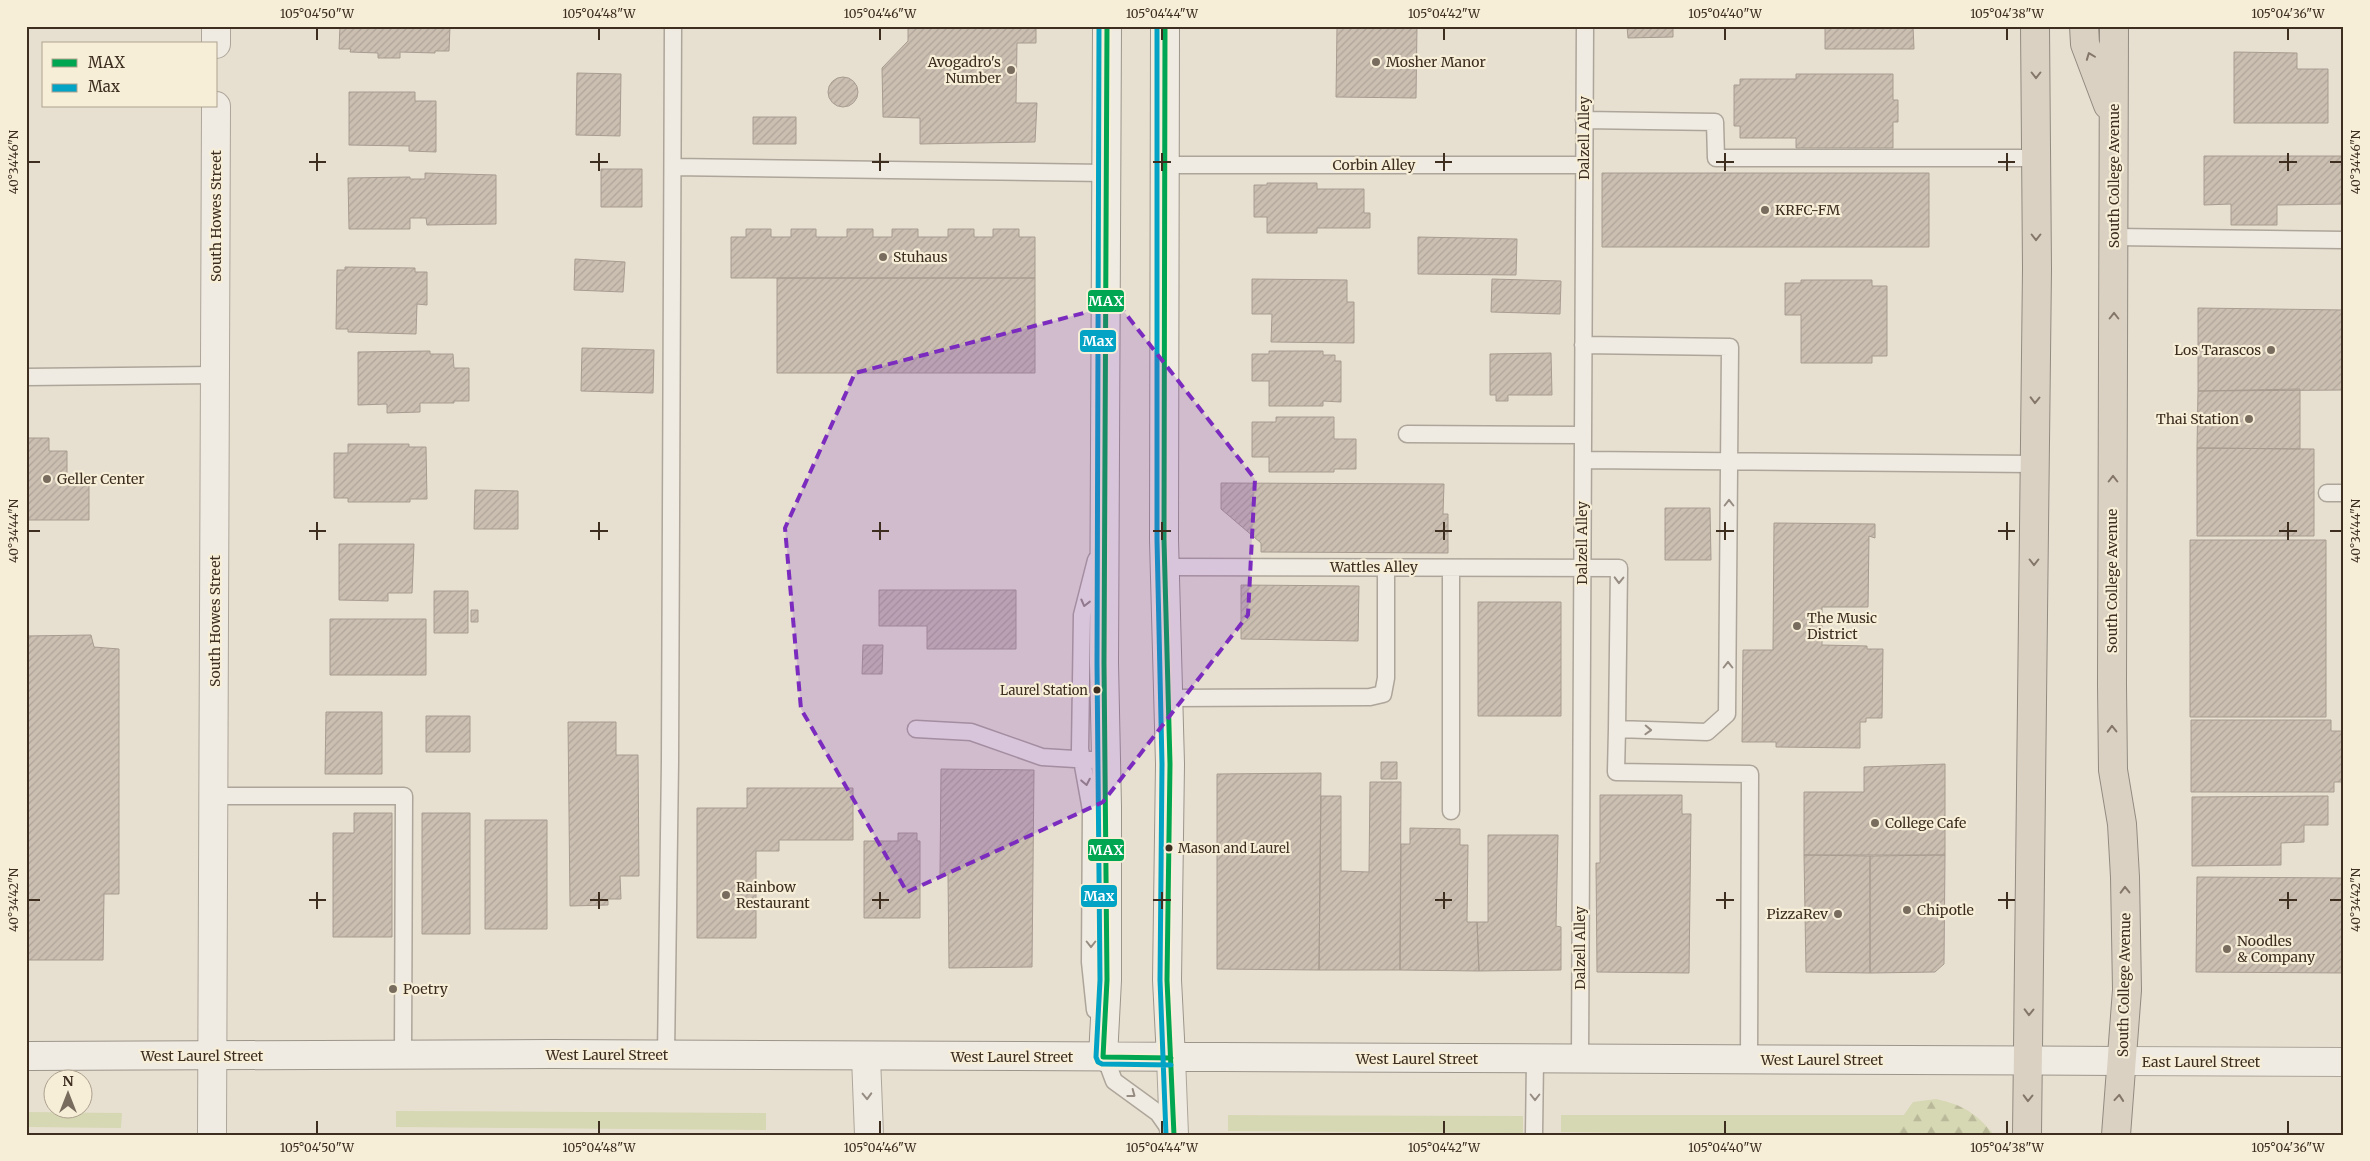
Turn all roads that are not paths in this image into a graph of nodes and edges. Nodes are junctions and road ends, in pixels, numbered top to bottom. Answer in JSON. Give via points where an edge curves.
{"nodes":[{"id":1,"x":216,"y":26,"type":"edge"},
{"id":2,"x":673,"y":26,"type":"edge"},
{"id":3,"x":1107,"y":26,"type":"edge"},
{"id":4,"x":1165,"y":26,"type":"edge"},
{"id":5,"x":1585,"y":26,"type":"edge"},
{"id":6,"x":2036,"y":26,"type":"edge"},
{"id":7,"x":2084,"y":26,"type":"edge"},
{"id":8,"x":2114,"y":26,"type":"edge"},
{"id":9,"x":216,"y":42,"type":"edge"},
{"id":10,"x":216,"y":108,"type":"edge"},
{"id":11,"x":2114,"y":118,"type":"junction"},
{"id":12,"x":1584,"y":120,"type":"junction"},
{"id":13,"x":2036,"y":158,"type":"junction"},
{"id":14,"x":1164,"y":165,"type":"junction"},
{"id":15,"x":1584,"y":165,"type":"junction"},
{"id":16,"x":673,"y":168,"type":"junction"},
{"id":17,"x":1106,"y":173,"type":"junction"},
{"id":18,"x":2115,"y":237,"type":"junction"},
{"id":19,"x":2344,"y":240,"type":"edge"},
{"id":20,"x":1583,"y":345,"type":"junction"},
{"id":21,"x":215,"y":376,"type":"junction"},
{"id":22,"x":26,"y":377,"type":"edge"},
{"id":23,"x":1407,"y":434,"type":"dead end"},
{"id":24,"x":1582,"y":435,"type":"junction"},
{"id":25,"x":1582,"y":460,"type":"junction"},
{"id":26,"x":1729,"y":461,"type":"junction"},
{"id":27,"x":2034,"y":464,"type":"junction"},
{"id":28,"x":2327,"y":493,"type":"dead end"},
{"id":29,"x":2344,"y":493,"type":"edge"},
{"id":30,"x":1166,"y":567,"type":"junction"},
{"id":31,"x":1386,"y":568,"type":"junction"},
{"id":32,"x":1451,"y":568,"type":"junction"},
{"id":33,"x":1582,"y":568,"type":"junction"},
{"id":34,"x":1168,"y":698,"type":"junction"},
{"id":35,"x":916,"y":729,"type":"dead end"},
{"id":36,"x":1617,"y":729,"type":"junction"},
{"id":37,"x":1094,"y":760,"type":"junction"},
{"id":38,"x":215,"y":796,"type":"junction"},
{"id":39,"x":1451,"y":811,"type":"dead end"},
{"id":40,"x":403,"y":1055,"type":"junction"},
{"id":41,"x":666,"y":1055,"type":"junction"},
{"id":42,"x":26,"y":1056,"type":"edge"},
{"id":43,"x":213,"y":1056,"type":"junction"},
{"id":44,"x":866,"y":1057,"type":"junction"},
{"id":45,"x":1103,"y":1057,"type":"junction"},
{"id":46,"x":1170,"y":1058,"type":"junction"},
{"id":47,"x":1535,"y":1059,"type":"junction"},
{"id":48,"x":1580,"y":1059,"type":"junction"},
{"id":49,"x":1749,"y":1060,"type":"junction"},
{"id":50,"x":2028,"y":1061,"type":"junction"},
{"id":51,"x":2123,"y":1061,"type":"junction"},
{"id":52,"x":2344,"y":1062,"type":"edge"},
{"id":53,"x":212,"y":1135,"type":"edge"},
{"id":54,"x":869,"y":1135,"type":"edge"},
{"id":55,"x":1174,"y":1135,"type":"edge"},
{"id":56,"x":1534,"y":1135,"type":"edge"},
{"id":57,"x":2027,"y":1135,"type":"edge"},
{"id":58,"x":2116,"y":1135,"type":"edge"}],
"edges":[{"from":1,"to":9,"type":"street"},
{"from":2,"to":16,"type":"lane"},
{"from":3,"to":17,"type":"street"},
{"from":4,"to":14,"type":"street"},
{"from":5,"to":12,"type":"lane","name":"Dalzell Alley"},
{"from":6,"to":13,"type":"highway","one_way":true},
{"from":11,"to":7,"type":"highway","one_way":true,"via":[[2085,44]]},
{"from":8,"to":11,"type":"highway","name":"South College Avenue"},
{"from":10,"to":21,"type":"street","name":"South Howes Street"},
{"from":11,"to":18,"type":"highway","name":"South College Avenue"},
{"from":12,"to":13,"type":"lane","via":[[1715,122],[1716,158]]},
{"from":12,"to":15,"type":"lane","name":"Dalzell Alley"},
{"from":13,"to":27,"type":"highway","one_way":true},
{"from":14,"to":15,"type":"lane","name":"Corbin Alley"},
{"from":14,"to":30,"type":"street"},
{"from":15,"to":20,"type":"lane","name":"Dalzell Alley"},
{"from":16,"to":17,"type":"lane"},
{"from":16,"to":41,"type":"lane"},
{"from":17,"to":37,"type":"street","one_way":true,"via":[[1104,663]]},
{"from":18,"to":19,"type":"lane"},
{"from":51,"to":18,"type":"highway","name":"South College Avenue","one_way":true,"via":[[2127,990],[2125,877],[2122,824],[2113,770],[2112,684]]},
{"from":20,"to":24,"type":"lane","name":"Dalzell Alley"},
{"from":20,"to":26,"type":"lane","via":[[1730,347]]},
{"from":21,"to":22,"type":"lane"},
{"from":21,"to":38,"type":"street","name":"South Howes Street"},
{"from":23,"to":24,"type":"lane"},
{"from":24,"to":25,"type":"lane","name":"Dalzell Alley"},
{"from":25,"to":26,"type":"lane"},
{"from":25,"to":33,"type":"lane","name":"Dalzell Alley"},
{"from":26,"to":27,"type":"lane"},
{"from":36,"to":26,"type":"lane","one_way":true,"via":[[1707,732],[1728,714]]},
{"from":27,"to":50,"type":"highway","one_way":true},
{"from":28,"to":29,"type":"lane"},
{"from":30,"to":31,"type":"lane","name":"Wattles Alley"},
{"from":30,"to":34,"type":"street"},
{"from":31,"to":32,"type":"lane","name":"Wattles Alley"},
{"from":31,"to":34,"type":"lane","via":[[1386,678],[1383,694],[1370,697]]},
{"from":32,"to":33,"type":"lane","name":"Wattles Alley"},
{"from":32,"to":39,"type":"lane"},
{"from":33,"to":36,"type":"lane","name":"Wattles Alley","one_way":true,"via":[[1619,568]]},
{"from":33,"to":48,"type":"lane","name":"Dalzell Alley"},
{"from":34,"to":46,"type":"street","via":[[1167,980]]},
{"from":35,"to":37,"type":"lane","via":[[971,732],[1042,757]]},
{"from":36,"to":49,"type":"lane","via":[[1616,772],[1750,774]]},
{"from":37,"to":45,"type":"street","one_way":true,"via":[[1107,980]]},
{"from":38,"to":40,"type":"lane","via":[[404,796]]},
{"from":38,"to":43,"type":"street","name":"South Howes Street"},
{"from":40,"to":41,"type":"street","name":"West Laurel Street"},
{"from":40,"to":43,"type":"street","name":"West Laurel Street"},
{"from":41,"to":44,"type":"street","name":"West Laurel Street"},
{"from":42,"to":43,"type":"street","name":"West Laurel Street"},
{"from":43,"to":53,"type":"street","name":"South Howes Street"},
{"from":44,"to":45,"type":"street","name":"West Laurel Street"},
{"from":44,"to":54,"type":"street","one_way":true},
{"from":45,"to":46,"type":"street","name":"West Laurel Street"},
{"from":45,"to":55,"type":"lane","one_way":true,"via":[[1114,1081],[1158,1113]]},
{"from":46,"to":47,"type":"street","name":"West Laurel Street"},
{"from":46,"to":55,"type":"street"},
{"from":47,"to":48,"type":"street","name":"West Laurel Street"},
{"from":47,"to":56,"type":"lane","one_way":true},
{"from":48,"to":49,"type":"street","name":"West Laurel Street"},
{"from":49,"to":50,"type":"street","name":"West Laurel Street"},
{"from":50,"to":51,"type":"street","name":"East Laurel Street"},
{"from":50,"to":57,"type":"highway","one_way":true},
{"from":51,"to":52,"type":"street","name":"East Laurel Street"},
{"from":58,"to":51,"type":"highway","name":"South College Avenue","one_way":true}]}
